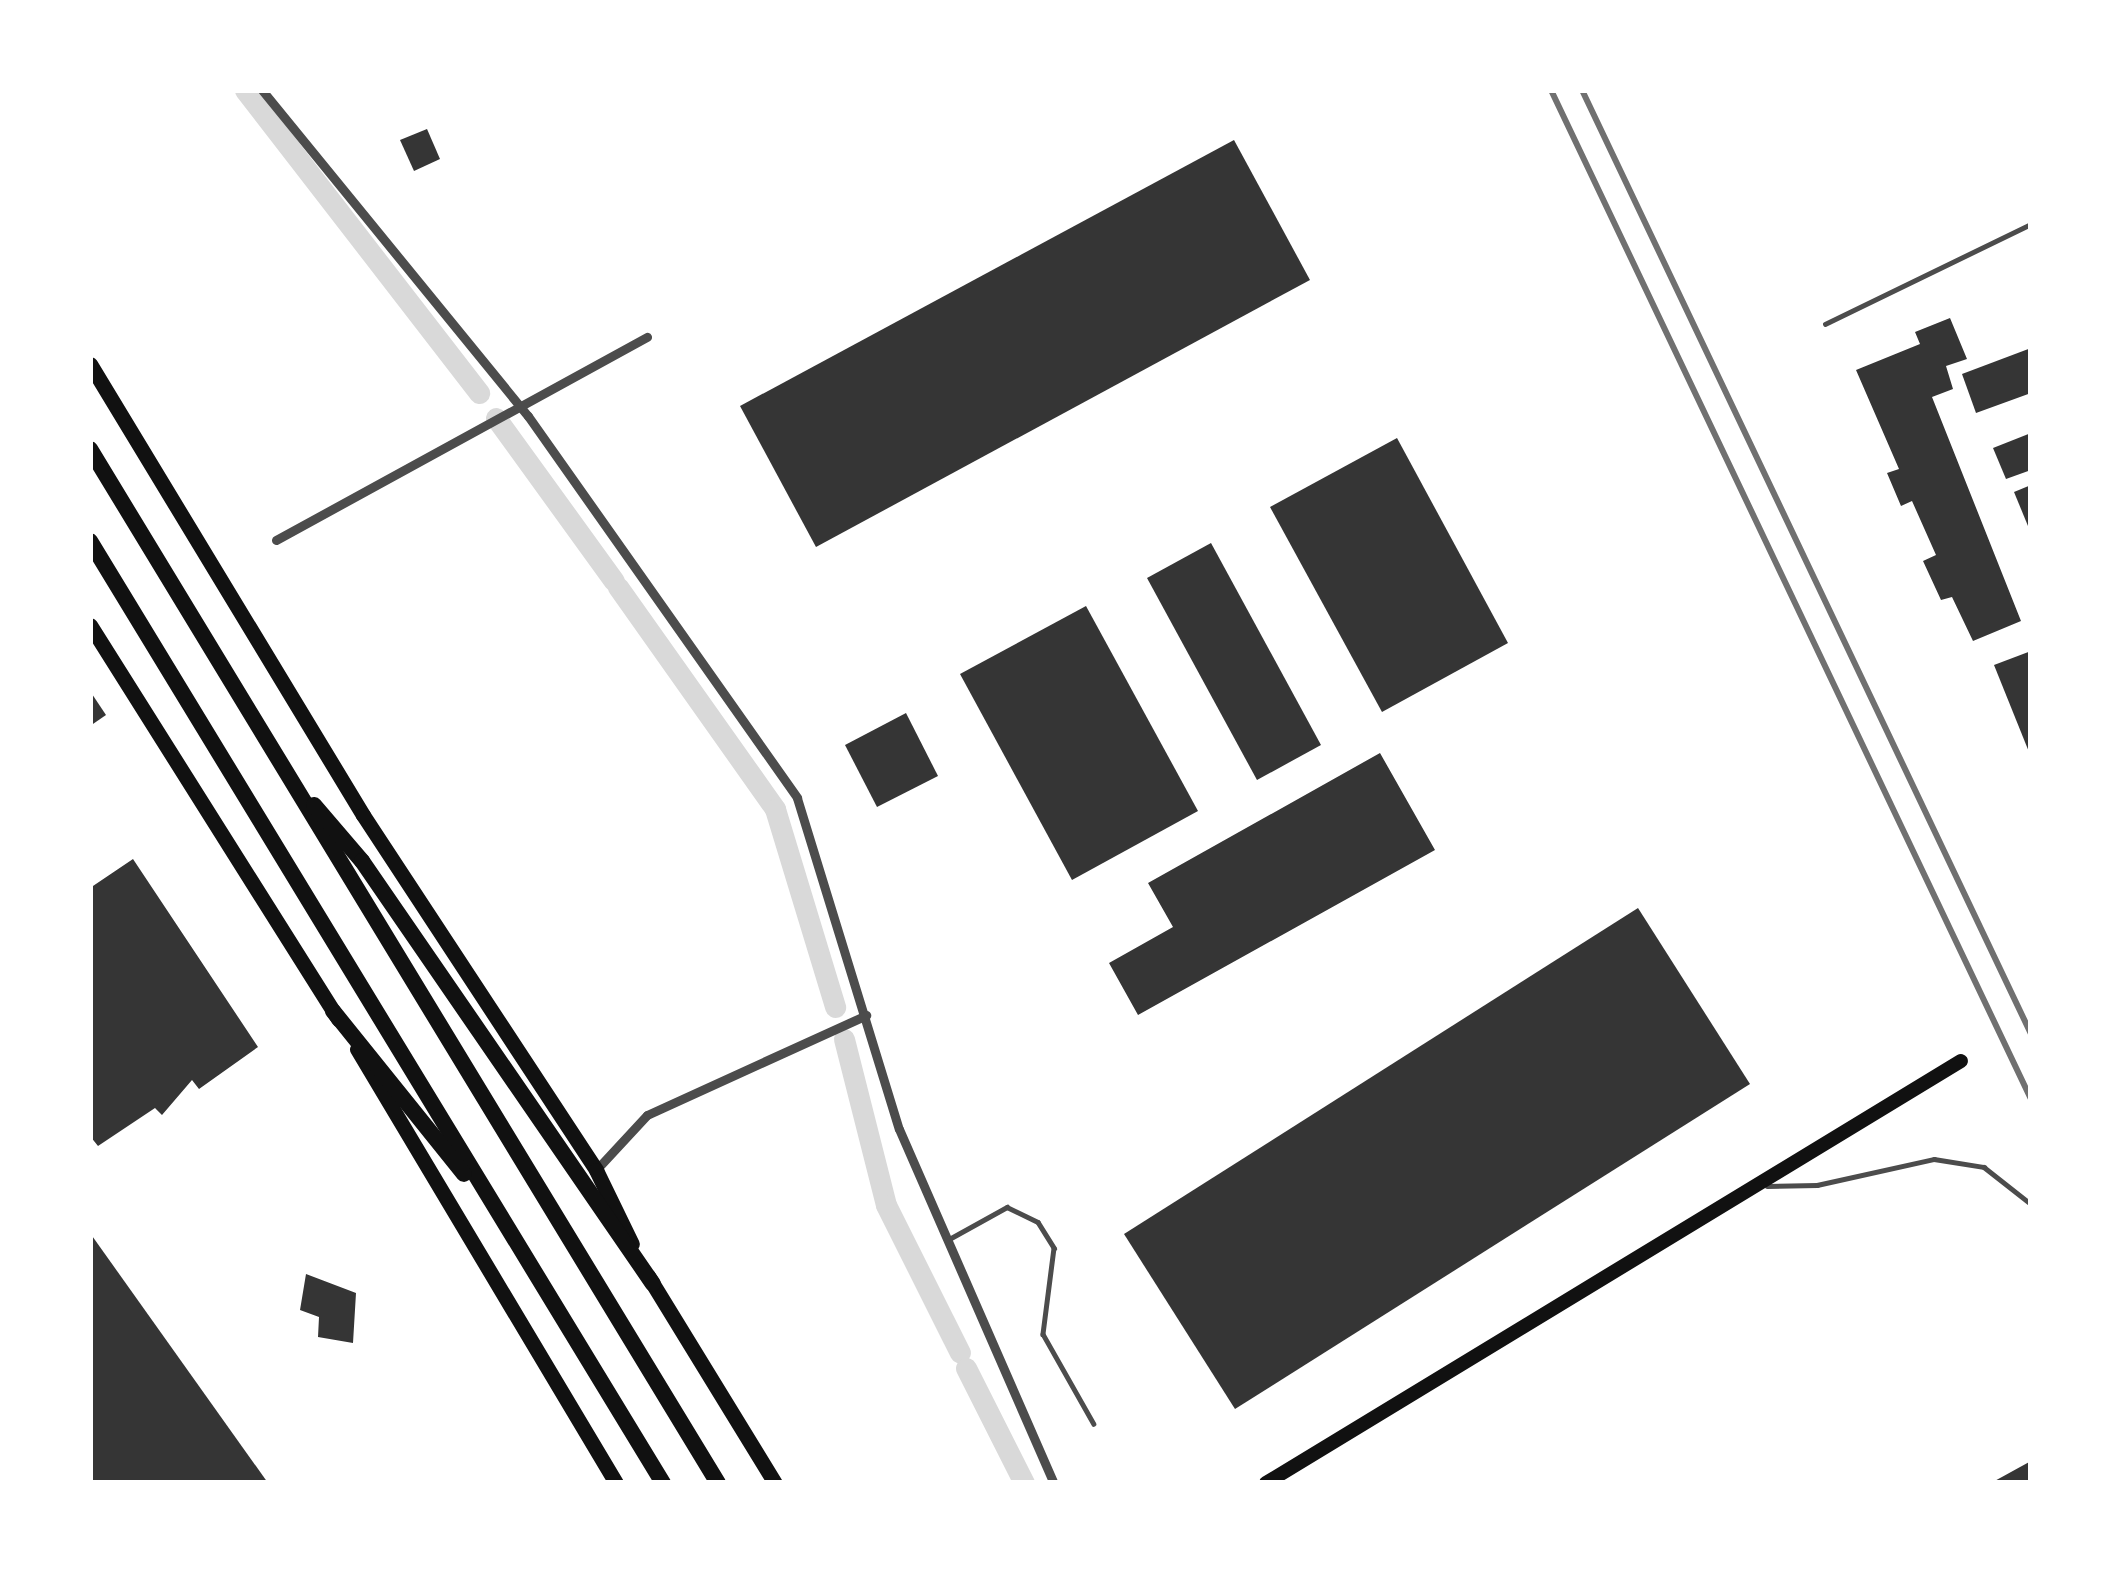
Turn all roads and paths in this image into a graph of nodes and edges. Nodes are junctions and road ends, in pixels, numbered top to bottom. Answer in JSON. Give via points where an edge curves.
{"nodes":[{"id":1,"x":262,"y":90,"type":"edge"},
{"id":2,"x":2031,"y":224,"type":"edge"},
{"id":3,"x":1825,"y":324,"type":"dead end"},
{"id":4,"x":647,"y":337,"type":"dead end"},
{"id":5,"x":90,"y":364,"type":"edge"},
{"id":6,"x":520,"y":406,"type":"junction"},
{"id":7,"x":90,"y":448,"type":"edge"},
{"id":8,"x":276,"y":540,"type":"dead end"},
{"id":9,"x":90,"y":541,"type":"edge"},
{"id":10,"x":90,"y":625,"type":"edge"},
{"id":11,"x":285,"y":771,"type":"junction"},
{"id":12,"x":333,"y":1011,"type":"junction"},
{"id":13,"x":866,"y":1015,"type":"junction"},
{"id":14,"x":1961,"y":1061,"type":"dead end"},
{"id":15,"x":596,"y":1170,"type":"junction"},
{"id":16,"x":1744,"y":1187,"type":"junction"},
{"id":17,"x":2031,"y":1204,"type":"edge"},
{"id":18,"x":508,"y":1229,"type":"junction"},
{"id":19,"x":946,"y":1240,"type":"junction"},
{"id":20,"x":652,"y":1284,"type":"junction"},
{"id":21,"x":1094,"y":1424,"type":"dead end"},
{"id":22,"x":616,"y":1483,"type":"edge"},
{"id":23,"x":664,"y":1483,"type":"edge"},
{"id":24,"x":718,"y":1483,"type":"edge"},
{"id":25,"x":775,"y":1483,"type":"edge"},
{"id":26,"x":1054,"y":1483,"type":"edge"},
{"id":27,"x":1267,"y":1483,"type":"edge"}],
"edges":[{"from":1,"to":6,"type":"street"},
{"from":2,"to":3,"type":"lane"},
{"from":4,"to":6,"type":"street"},
{"from":5,"to":15,"type":"main road","via":[[387,854]]},
{"from":6,"to":8,"type":"street"},
{"from":6,"to":13,"type":"street","via":[[797,798]]},
{"from":7,"to":11,"type":"highway"},
{"from":9,"to":18,"type":"highway"},
{"from":10,"to":12,"type":"main road"},
{"from":11,"to":20,"type":"highway","via":[[362,861]]},
{"from":11,"to":24,"type":"highway"},
{"from":12,"to":18,"type":"highway"},
{"from":12,"to":22,"type":"main road"},
{"from":13,"to":15,"type":"street","via":[[647,1115]]},
{"from":13,"to":19,"type":"street","via":[[899,1130]]},
{"from":14,"to":16,"type":"main road"},
{"from":15,"to":20,"type":"main road"},
{"from":16,"to":17,"type":"lane","via":[[1817,1185],[1934,1160],[1984,1168]]},
{"from":16,"to":27,"type":"main road"},
{"from":18,"to":23,"type":"highway"},
{"from":19,"to":21,"type":"lane","via":[[1006,1207],[1038,1222],[1054,1248],[1043,1334]]},
{"from":19,"to":26,"type":"street"},
{"from":20,"to":25,"type":"main road"}]}
